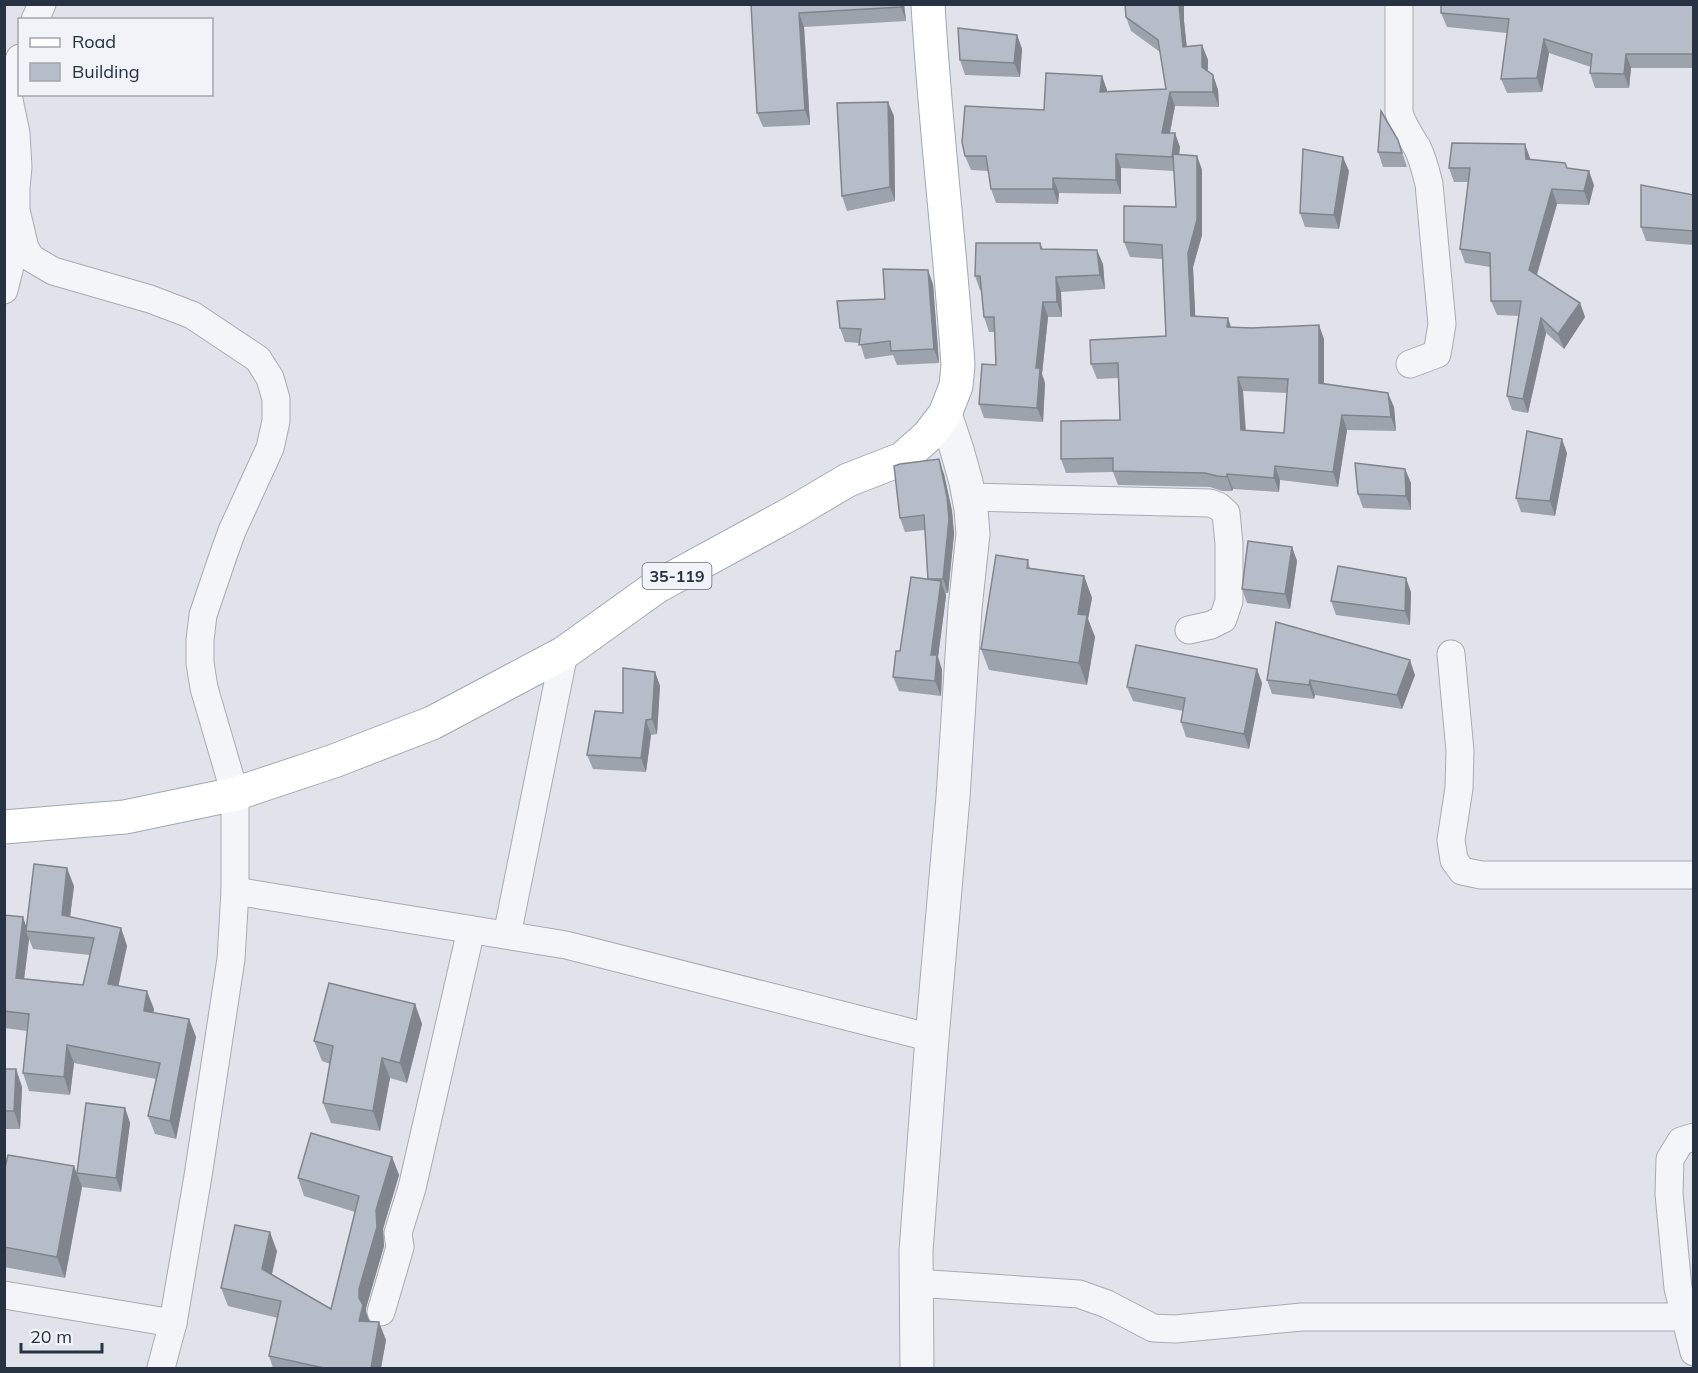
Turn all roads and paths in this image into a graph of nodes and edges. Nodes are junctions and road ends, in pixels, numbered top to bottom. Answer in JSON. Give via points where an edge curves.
{"nodes":[{"id":1,"x":42,"y":4,"type":"edge"},
{"id":2,"x":928,"y":4,"type":"edge"},
{"id":3,"x":1400,"y":4,"type":"edge"},
{"id":4,"x":36,"y":18,"type":"edge"},
{"id":5,"x":18,"y":63,"type":"edge"},
{"id":6,"x":19,"y":230,"type":"junction"},
{"id":7,"x":4,"y":290,"type":"edge"},
{"id":8,"x":1410,"y":364,"type":"dead end"},
{"id":9,"x":945,"y":414,"type":"junction"},
{"id":10,"x":969,"y":497,"type":"junction"},
{"id":11,"x":1189,"y":630,"type":"dead end"},
{"id":12,"x":564,"y":653,"type":"junction"},
{"id":13,"x":1451,"y":654,"type":"dead end"},
{"id":14,"x":235,"y":794,"type":"junction"},
{"id":15,"x":4,"y":827,"type":"edge"},
{"id":16,"x":1694,"y":875,"type":"edge"},
{"id":17,"x":235,"y":891,"type":"junction"},
{"id":18,"x":471,"y":930,"type":"junction"},
{"id":19,"x":507,"y":935,"type":"junction"},
{"id":20,"x":932,"y":1038,"type":"junction"},
{"id":21,"x":1694,"y":1137,"type":"edge"},
{"id":22,"x":916,"y":1283,"type":"junction"},
{"id":23,"x":4,"y":1295,"type":"edge"},
{"id":24,"x":381,"y":1312,"type":"dead end"},
{"id":25,"x":1685,"y":1317,"type":"junction"},
{"id":26,"x":173,"y":1323,"type":"junction"},
{"id":27,"x":1694,"y":1352,"type":"edge"},
{"id":28,"x":161,"y":1368,"type":"edge"},
{"id":29,"x":917,"y":1368,"type":"edge"}],
"edges":[{"from":1,"to":4,"type":"street"},
{"from":2,"to":9,"type":"main road","number":"35-119","via":[[958,365],[956,386]]},
{"from":3,"to":8,"type":"street","via":[[1399,113],[1418,149],[1429,184],[1442,324],[1437,354]]},
{"from":5,"to":6,"type":"street","via":[[8,95],[16,133]]},
{"from":6,"to":7,"type":"street"},
{"from":6,"to":14,"type":"street","via":[[31,258],[53,271],[192,315],[258,359],[270,378],[276,399],[276,421],[270,448],[232,531],[203,615],[200,640],[204,688]]},
{"from":9,"to":10,"type":"street"},
{"from":9,"to":12,"type":"main road","number":"35-119","via":[[902,459],[848,480],[656,587]]},
{"from":10,"to":11,"type":"street","via":[[1218,506],[1226,513],[1229,601],[1223,619]]},
{"from":10,"to":20,"type":"street","via":[[973,534]]},
{"from":12,"to":14,"type":"main road","number":"35-119","via":[[432,723]]},
{"from":12,"to":19,"type":"street"},
{"from":13,"to":16,"type":"street","via":[[1460,760],[1451,840],[1454,860],[1462,871],[1481,875]]},
{"from":14,"to":15,"type":"main road","number":"35-119","via":[[125,817]]},
{"from":14,"to":17,"type":"street"},
{"from":17,"to":18,"type":"street"},
{"from":17,"to":26,"type":"street","via":[[231,959]]},
{"from":18,"to":19,"type":"street"},
{"from":18,"to":24,"type":"street","via":[[412,1188],[398,1233],[400,1247]]},
{"from":19,"to":20,"type":"street","via":[[566,945]]},
{"from":20,"to":22,"type":"street"},
{"from":21,"to":25,"type":"street","via":[[1681,1141],[1670,1159],[1669,1194],[1678,1288]]},
{"from":22,"to":25,"type":"street","via":[[1079,1294],[1153,1328],[1175,1329],[1302,1317]]},
{"from":22,"to":29,"type":"street"},
{"from":23,"to":26,"type":"street"},
{"from":25,"to":27,"type":"street"},
{"from":26,"to":28,"type":"street"}]}
